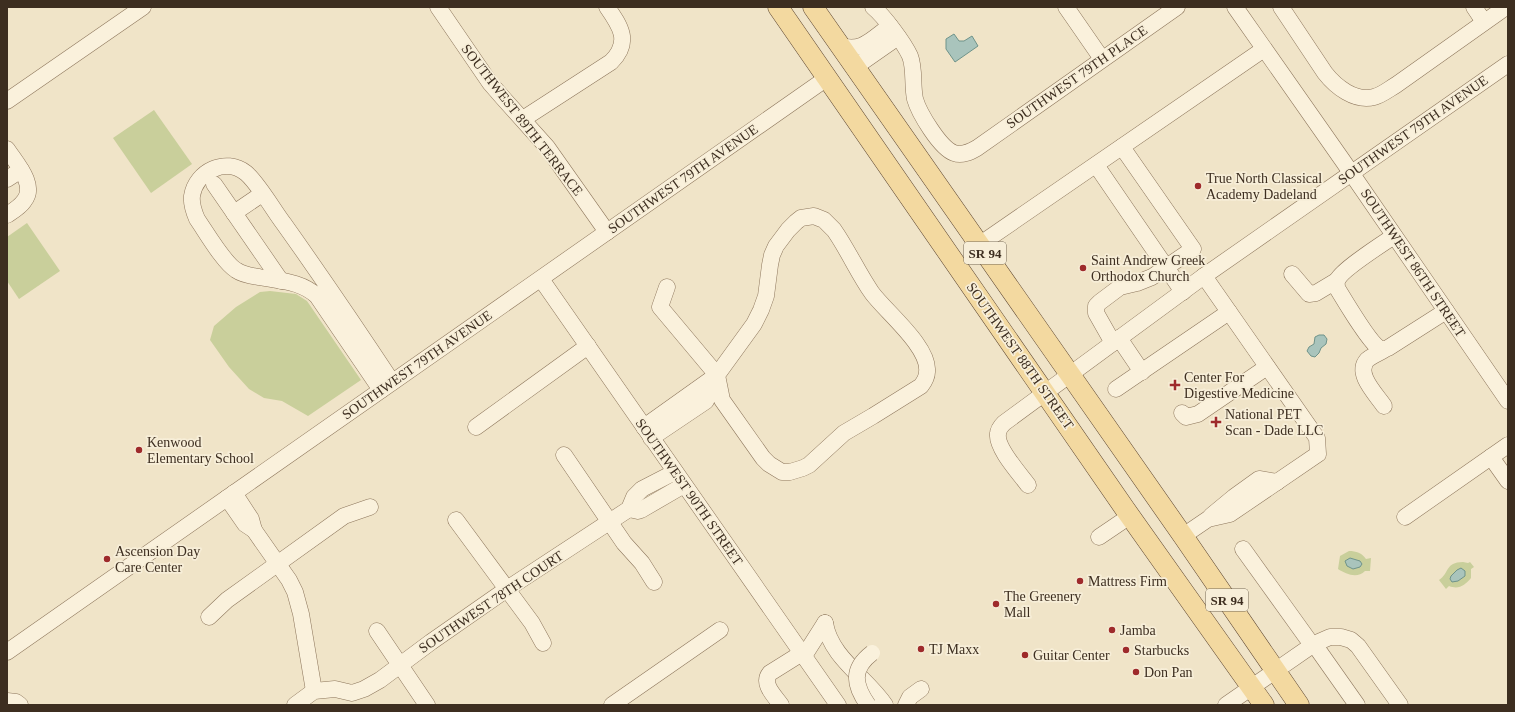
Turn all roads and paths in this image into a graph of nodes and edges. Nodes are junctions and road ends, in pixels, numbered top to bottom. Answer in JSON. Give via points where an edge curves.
{"nodes":[{"id":1,"x":143,"y":7,"type":"edge"},
{"id":2,"x":438,"y":7,"type":"edge"},
{"id":3,"x":608,"y":7,"type":"edge"},
{"id":4,"x":778,"y":7,"type":"edge"},
{"id":5,"x":813,"y":7,"type":"edge"},
{"id":6,"x":873,"y":7,"type":"edge"},
{"id":7,"x":1066,"y":7,"type":"edge"},
{"id":8,"x":1177,"y":7,"type":"edge"},
{"id":9,"x":1235,"y":7,"type":"edge"},
{"id":10,"x":1281,"y":7,"type":"edge"},
{"id":11,"x":1474,"y":7,"type":"edge"},
{"id":12,"x":1506,"y":7,"type":"edge"},
{"id":13,"x":1484,"y":22,"type":"junction"},
{"id":14,"x":894,"y":32,"type":"junction"},
{"id":15,"x":840,"y":45,"type":"junction"},
{"id":16,"x":807,"y":49,"type":"junction"},
{"id":17,"x":1264,"y":49,"type":"junction"},
{"id":18,"x":1102,"y":59,"type":"junction"},
{"id":19,"x":1508,"y":64,"type":"edge"},
{"id":20,"x":855,"y":66,"type":"junction"},
{"id":21,"x":827,"y":78,"type":"junction"},
{"id":22,"x":873,"y":93,"type":"junction"},
{"id":23,"x":7,"y":101,"type":"edge"},
{"id":24,"x":523,"y":119,"type":"junction"},
{"id":25,"x":1122,"y":147,"type":"junction"},
{"id":26,"x":7,"y":149,"type":"edge"},
{"id":27,"x":1096,"y":165,"type":"junction"},
{"id":28,"x":21,"y":170,"type":"junction"},
{"id":29,"x":1351,"y":173,"type":"junction"},
{"id":30,"x":7,"y":179,"type":"edge"},
{"id":31,"x":214,"y":184,"type":"dead end"},
{"id":32,"x":262,"y":194,"type":"junction"},
{"id":33,"x":234,"y":213,"type":"junction"},
{"id":34,"x":7,"y":215,"type":"edge"},
{"id":35,"x":607,"y":232,"type":"junction"},
{"id":36,"x":1394,"y":236,"type":"junction"},
{"id":37,"x":979,"y":246,"type":"junction"},
{"id":38,"x":1167,"y":267,"type":"junction"},
{"id":39,"x":1292,"y":274,"type":"dead end"},
{"id":40,"x":1204,"y":276,"type":"junction"},
{"id":41,"x":541,"y":279,"type":"junction"},
{"id":42,"x":281,"y":281,"type":"junction"},
{"id":43,"x":1336,"y":282,"type":"junction"},
{"id":44,"x":667,"y":287,"type":"dead end"},
{"id":45,"x":1183,"y":292,"type":"junction"},
{"id":46,"x":1446,"y":311,"type":"junction"},
{"id":47,"x":1229,"y":312,"type":"junction"},
{"id":48,"x":1116,"y":341,"type":"junction"},
{"id":49,"x":588,"y":346,"type":"junction"},
{"id":50,"x":1384,"y":350,"type":"junction"},
{"id":51,"x":1265,"y":363,"type":"junction"},
{"id":52,"x":1142,"y":372,"type":"junction"},
{"id":53,"x":717,"y":375,"type":"junction"},
{"id":54,"x":1070,"y":375,"type":"junction"},
{"id":55,"x":386,"y":386,"type":"junction"},
{"id":56,"x":1116,"y":389,"type":"dead end"},
{"id":57,"x":1045,"y":393,"type":"junction"},
{"id":58,"x":1508,"y":401,"type":"edge"},
{"id":59,"x":1384,"y":406,"type":"dead end"},
{"id":60,"x":1187,"y":414,"type":"dead end"},
{"id":61,"x":476,"y":427,"type":"dead end"},
{"id":62,"x":648,"y":432,"type":"junction"},
{"id":63,"x":1508,"y":445,"type":"edge"},
{"id":64,"x":564,"y":455,"type":"dead end"},
{"id":65,"x":1491,"y":457,"type":"junction"},
{"id":66,"x":675,"y":472,"type":"junction"},
{"id":67,"x":1508,"y":482,"type":"edge"},
{"id":68,"x":684,"y":485,"type":"junction"},
{"id":69,"x":1028,"y":485,"type":"dead end"},
{"id":70,"x":230,"y":496,"type":"junction"},
{"id":71,"x":370,"y":507,"type":"dead end"},
{"id":72,"x":629,"y":509,"type":"junction"},
{"id":73,"x":1128,"y":512,"type":"junction"},
{"id":74,"x":1405,"y":517,"type":"dead end"},
{"id":75,"x":456,"y":520,"type":"dead end"},
{"id":76,"x":610,"y":522,"type":"junction"},
{"id":77,"x":1097,"y":534,"type":"dead end"},
{"id":78,"x":1183,"y":536,"type":"junction"},
{"id":79,"x":1243,"y":549,"type":"dead end"},
{"id":80,"x":278,"y":563,"type":"junction"},
{"id":81,"x":654,"y":582,"type":"dead end"},
{"id":82,"x":507,"y":589,"type":"junction"},
{"id":83,"x":209,"y":617,"type":"dead end"},
{"id":84,"x":720,"y":630,"type":"dead end"},
{"id":85,"x":377,"y":631,"type":"dead end"},
{"id":86,"x":543,"y":643,"type":"dead end"},
{"id":87,"x":1313,"y":644,"type":"junction"},
{"id":88,"x":7,"y":652,"type":"edge"},
{"id":89,"x":872,"y":653,"type":"dead end"},
{"id":90,"x":803,"y":655,"type":"junction"},
{"id":91,"x":400,"y":666,"type":"junction"},
{"id":92,"x":1275,"y":670,"type":"junction"},
{"id":93,"x":1251,"y":688,"type":"junction"},
{"id":94,"x":921,"y":689,"type":"dead end"},
{"id":95,"x":314,"y":691,"type":"junction"},
{"id":96,"x":7,"y":701,"type":"edge"},
{"id":97,"x":906,"y":704,"type":"edge"},
{"id":98,"x":20,"y":705,"type":"edge"},
{"id":99,"x":295,"y":705,"type":"edge"},
{"id":100,"x":427,"y":705,"type":"edge"},
{"id":101,"x":612,"y":705,"type":"edge"},
{"id":102,"x":781,"y":705,"type":"edge"},
{"id":103,"x":838,"y":705,"type":"edge"},
{"id":104,"x":868,"y":705,"type":"edge"},
{"id":105,"x":885,"y":705,"type":"edge"},
{"id":106,"x":1226,"y":705,"type":"edge"},
{"id":107,"x":1264,"y":705,"type":"edge"},
{"id":108,"x":1299,"y":705,"type":"edge"},
{"id":109,"x":1357,"y":705,"type":"edge"},
{"id":110,"x":1400,"y":705,"type":"edge"}],
"edges":[{"from":1,"to":23,"type":"street"},
{"from":2,"to":24,"type":"street","name":"SOUTHWEST 89TH TERRACE","via":[[490,83]]},
{"from":3,"to":24,"type":"street","via":[[623,37],[619,53],[611,62]]},
{"from":4,"to":16,"type":"main road","name":"SOUTHWEST 88TH STREET","number":"SR 94"},
{"from":5,"to":15,"type":"main road","number":"SR 94"},
{"from":6,"to":14,"type":"street"},
{"from":7,"to":18,"type":"street"},
{"from":8,"to":18,"type":"street","name":"SOUTHWEST 79TH PLACE"},
{"from":9,"to":17,"type":"street","name":"SOUTHWEST 86TH STREET"},
{"from":10,"to":13,"type":"street","via":[[1328,77],[1349,94],[1363,98],[1374,97],[1388,90]]},
{"from":11,"to":13,"type":"street"},
{"from":12,"to":13,"type":"street"},
{"from":14,"to":15,"type":"street","via":[[861,47]]},
{"from":14,"to":18,"type":"street","name":"SOUTHWEST 79TH PLACE","via":[[907,50],[911,62],[917,106],[939,140],[950,151],[958,154],[966,154],[977,148]]},
{"from":14,"to":20,"type":"street"},
{"from":15,"to":20,"type":"main road","number":"SR 94"},
{"from":16,"to":20,"type":"main road","via":[[826,61]]},
{"from":16,"to":21,"type":"main road","name":"SOUTHWEST 88TH STREET","number":"SR 94"},
{"from":17,"to":25,"type":"street"},
{"from":17,"to":29,"type":"street","name":"SOUTHWEST 86TH STREET"},
{"from":19,"to":29,"type":"street","name":"SOUTHWEST 79TH AVENUE"},
{"from":20,"to":22,"type":"main road","number":"SR 94"},
{"from":21,"to":22,"type":"main road","via":[[842,77]]},
{"from":21,"to":35,"type":"street","name":"SOUTHWEST 79TH AVENUE"},
{"from":21,"to":57,"type":"main road","name":"SOUTHWEST 88TH STREET","number":"SR 94"},
{"from":22,"to":37,"type":"main road","number":"SR 94"},
{"from":24,"to":35,"type":"street","name":"SOUTHWEST 89TH TERRACE","via":[[547,147]]},
{"from":25,"to":27,"type":"street"},
{"from":25,"to":38,"type":"street","via":[[1193,249]]},
{"from":26,"to":28,"type":"street"},
{"from":27,"to":37,"type":"street"},
{"from":27,"to":38,"type":"street"},
{"from":28,"to":30,"type":"street"},
{"from":28,"to":34,"type":"street","via":[[28,183],[28,196]]},
{"from":29,"to":36,"type":"street","name":"SOUTHWEST 86TH STREET"},
{"from":29,"to":40,"type":"street","name":"SOUTHWEST 79TH AVENUE"},
{"from":31,"to":33,"type":"street"},
{"from":32,"to":33,"type":"street"},
{"from":32,"to":42,"type":"street","via":[[246,173],[233,167],[220,166],[202,176],[196,184],[192,195],[193,207],[197,219],[232,268],[246,275]]},
{"from":32,"to":55,"type":"street","via":[[301,248]]},
{"from":33,"to":42,"type":"street"},
{"from":35,"to":41,"type":"street","name":"SOUTHWEST 79TH AVENUE"},
{"from":36,"to":43,"type":"street","via":[[1340,275]]},
{"from":36,"to":46,"type":"street","name":"SOUTHWEST 86TH STREET"},
{"from":37,"to":54,"type":"main road","number":"SR 94"},
{"from":38,"to":45,"type":"street"},
{"from":38,"to":48,"type":"street","via":[[1148,279],[1120,287],[1096,306],[1096,314]]},
{"from":39,"to":43,"type":"street","via":[[1309,294]]},
{"from":40,"to":45,"type":"street","name":"SOUTHWEST 79TH AVENUE"},
{"from":40,"to":47,"type":"street"},
{"from":41,"to":49,"type":"street","name":"SOUTHWEST 90TH STREET"},
{"from":41,"to":55,"type":"street","name":"SOUTHWEST 79TH AVENUE"},
{"from":42,"to":55,"type":"street","via":[[302,286],[317,296]]},
{"from":43,"to":50,"type":"street","via":[[1337,288],[1370,339]]},
{"from":44,"to":53,"type":"street","via":[[660,307]]},
{"from":45,"to":48,"type":"street","name":"SOUTHWEST 79TH AVENUE"},
{"from":46,"to":50,"type":"street"},
{"from":46,"to":58,"type":"street","name":"SOUTHWEST 86TH STREET"},
{"from":47,"to":51,"type":"street"},
{"from":47,"to":52,"type":"street"},
{"from":48,"to":52,"type":"street"},
{"from":48,"to":54,"type":"street","name":"SOUTHWEST 79TH AVENUE"},
{"from":49,"to":61,"type":"street"},
{"from":49,"to":62,"type":"street","name":"SOUTHWEST 90TH STREET"},
{"from":50,"to":59,"type":"street","via":[[1367,360],[1363,369],[1366,379]]},
{"from":51,"to":60,"type":"street","via":[[1198,414]]},
{"from":51,"to":78,"type":"street","via":[[1317,438],[1318,454],[1230,514],[1208,519]]},
{"from":52,"to":56,"type":"street"},
{"from":53,"to":53,"type":"street","via":[[754,324],[766,296],[772,255],[782,238],[801,218],[814,216],[831,226],[873,294],[918,346],[927,372],[921,386],[844,433],[809,465],[796,471],[782,472],[763,458],[722,400]]},
{"from":53,"to":62,"type":"street","via":[[706,402]]},
{"from":54,"to":57,"type":"street","name":"SOUTHWEST 79TH AVENUE"},
{"from":54,"to":78,"type":"main road","number":"SR 94"},
{"from":55,"to":70,"type":"street","name":"SOUTHWEST 79TH AVENUE"},
{"from":57,"to":69,"type":"street","name":"SOUTHWEST 79TH AVENUE","via":[[999,429],[1000,445]]},
{"from":57,"to":73,"type":"main road","name":"SOUTHWEST 88TH STREET","number":"SR 94"},
{"from":62,"to":66,"type":"street","name":"SOUTHWEST 90TH STREET"},
{"from":63,"to":65,"type":"street"},
{"from":64,"to":76,"type":"street"},
{"from":65,"to":67,"type":"street"},
{"from":65,"to":74,"type":"street"},
{"from":66,"to":68,"type":"street","name":"SOUTHWEST 90TH STREET"},
{"from":66,"to":72,"type":"street","name":"SOUTHWEST 78TH COURT","via":[[642,489],[634,497]]},
{"from":68,"to":72,"type":"street","via":[[641,510]]},
{"from":68,"to":90,"type":"street","name":"SOUTHWEST 90TH STREET"},
{"from":70,"to":80,"type":"street","via":[[244,524],[254,530]]},
{"from":70,"to":88,"type":"street","name":"SOUTHWEST 79TH AVENUE"},
{"from":71,"to":80,"type":"street","via":[[344,516]]},
{"from":72,"to":76,"type":"street","name":"SOUTHWEST 78TH COURT"},
{"from":73,"to":77,"type":"street"},
{"from":73,"to":93,"type":"main road","name":"SOUTHWEST 88TH STREET","number":"SR 94"},
{"from":75,"to":82,"type":"street"},
{"from":76,"to":81,"type":"street"},
{"from":76,"to":82,"type":"street","name":"SOUTHWEST 78TH COURT"},
{"from":78,"to":92,"type":"main road","number":"SR 94"},
{"from":79,"to":87,"type":"street"},
{"from":80,"to":83,"type":"street","via":[[227,600]]},
{"from":80,"to":95,"type":"street","via":[[295,592]]},
{"from":82,"to":86,"type":"street"},
{"from":82,"to":91,"type":"street","name":"SOUTHWEST 78TH COURT"},
{"from":84,"to":101,"type":"street"},
{"from":85,"to":91,"type":"street"},
{"from":87,"to":92,"type":"street"},
{"from":87,"to":109,"type":"street"},
{"from":87,"to":110,"type":"street","via":[[1330,637],[1351,640],[1363,652]]},
{"from":89,"to":104,"type":"street","bridge":true,"via":[[861,664],[856,675],[857,686]]},
{"from":90,"to":102,"type":"street","via":[[767,676],[767,685]]},
{"from":90,"to":103,"type":"street","name":"SOUTHWEST 90TH STREET"},
{"from":90,"to":105,"type":"street","via":[[825,623],[827,633],[838,651]]},
{"from":91,"to":95,"type":"street","name":"SOUTHWEST 78TH COURT","via":[[380,680],[352,693],[335,689]]},
{"from":91,"to":100,"type":"street"},
{"from":92,"to":93,"type":"street"},
{"from":92,"to":108,"type":"main road","number":"SR 94"},
{"from":93,"to":106,"type":"street"},
{"from":93,"to":107,"type":"main road","name":"SOUTHWEST 88TH STREET","number":"SR 94"},
{"from":94,"to":97,"type":"street","via":[[910,697]]},
{"from":95,"to":99,"type":"street"},
{"from":96,"to":98,"type":"street"}]}
